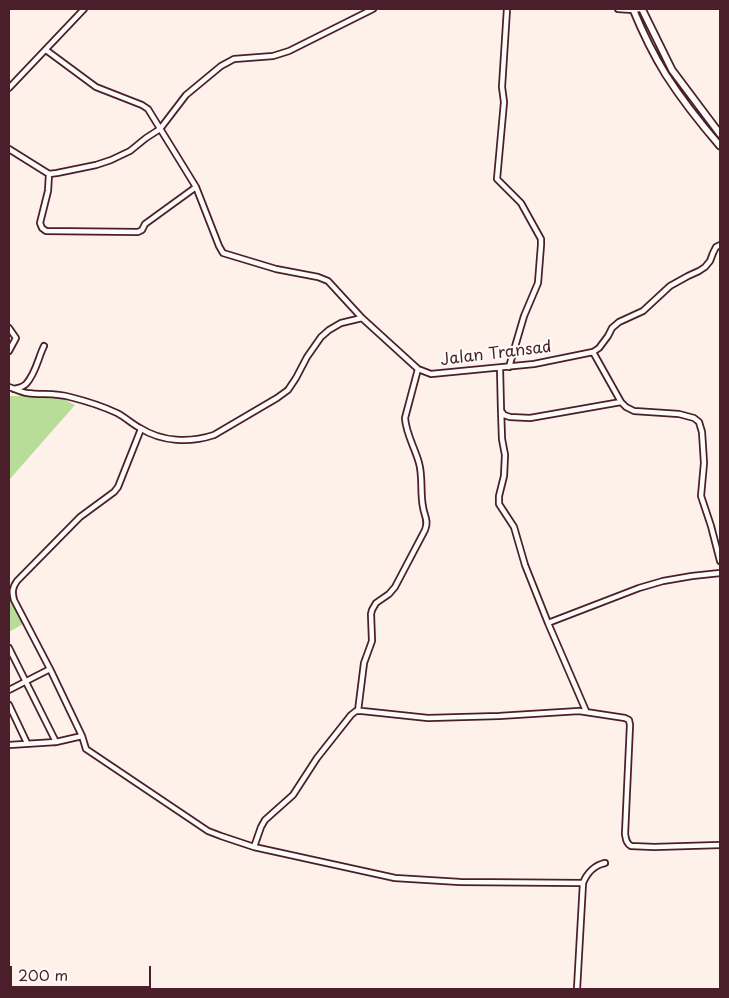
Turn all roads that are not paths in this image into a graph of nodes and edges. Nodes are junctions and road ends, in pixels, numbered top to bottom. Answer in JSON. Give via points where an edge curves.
{"nodes":[{"id":1,"x":84,"y":9,"type":"edge"},
{"id":2,"x":373,"y":9,"type":"edge"},
{"id":3,"x":507,"y":9,"type":"edge"},
{"id":4,"x":618,"y":9,"type":"edge"},
{"id":5,"x":637,"y":9,"type":"edge"},
{"id":6,"x":46,"y":50,"type":"junction"},
{"id":7,"x":9,"y":88,"type":"edge"},
{"id":8,"x":686,"y":90,"type":"junction"},
{"id":9,"x":679,"y":94,"type":"junction"},
{"id":10,"x":160,"y":129,"type":"junction"},
{"id":11,"x":720,"y":134,"type":"edge"},
{"id":12,"x":720,"y":146,"type":"edge"},
{"id":13,"x":9,"y":149,"type":"edge"},
{"id":14,"x":49,"y":174,"type":"junction"},
{"id":15,"x":196,"y":187,"type":"junction"},
{"id":16,"x":720,"y":246,"type":"edge"},
{"id":17,"x":362,"y":318,"type":"junction"},
{"id":18,"x":9,"y":328,"type":"edge"},
{"id":19,"x":44,"y":346,"type":"dead end"},
{"id":20,"x":9,"y":351,"type":"edge"},
{"id":21,"x":593,"y":352,"type":"junction"},
{"id":22,"x":509,"y":367,"type":"junction"},
{"id":23,"x":500,"y":368,"type":"junction"},
{"id":24,"x":418,"y":369,"type":"junction"},
{"id":25,"x":9,"y":387,"type":"edge"},
{"id":26,"x":14,"y":389,"type":"junction"},
{"id":27,"x":621,"y":402,"type":"junction"},
{"id":28,"x":501,"y":410,"type":"junction"},
{"id":29,"x":141,"y":429,"type":"junction"},
{"id":30,"x":720,"y":561,"type":"edge"},
{"id":31,"x":720,"y":573,"type":"edge"},
{"id":32,"x":548,"y":623,"type":"junction"},
{"id":33,"x":9,"y":648,"type":"edge"},
{"id":34,"x":10,"y":654,"type":"edge"},
{"id":35,"x":50,"y":669,"type":"junction"},
{"id":36,"x":26,"y":681,"type":"junction"},
{"id":37,"x":9,"y":690,"type":"edge"},
{"id":38,"x":9,"y":705,"type":"edge"},
{"id":39,"x":358,"y":711,"type":"junction"},
{"id":40,"x":586,"y":711,"type":"junction"},
{"id":41,"x":14,"y":716,"type":"junction"},
{"id":42,"x":9,"y":719,"type":"edge"},
{"id":43,"x":82,"y":736,"type":"junction"},
{"id":44,"x":56,"y":742,"type":"junction"},
{"id":45,"x":28,"y":743,"type":"junction"},
{"id":46,"x":9,"y":745,"type":"edge"},
{"id":47,"x":720,"y":845,"type":"edge"},
{"id":48,"x":254,"y":847,"type":"junction"},
{"id":49,"x":605,"y":863,"type":"dead end"},
{"id":50,"x":584,"y":883,"type":"junction"},
{"id":51,"x":577,"y":989,"type":"edge"}],
"edges":[{"from":1,"to":6,"type":"street"},
{"from":2,"to":10,"type":"street","via":[[289,51],[273,56],[234,59],[221,66],[186,96]]},
{"from":3,"to":22,"type":"street","via":[[497,179],[521,203],[542,245],[538,283]]},
{"from":4,"to":5,"type":"street"},
{"from":5,"to":8,"type":"street"},
{"from":5,"to":9,"type":"street","via":[[642,30]]},
{"from":6,"to":7,"type":"street"},
{"from":6,"to":10,"type":"street","via":[[96,87],[145,106]]},
{"from":8,"to":9,"type":"street"},
{"from":8,"to":11,"type":"street"},
{"from":9,"to":12,"type":"street"},
{"from":10,"to":14,"type":"street","via":[[130,151],[111,160]]},
{"from":10,"to":15,"type":"street"},
{"from":13,"to":14,"type":"street"},
{"from":14,"to":15,"type":"street","via":[[40,224],[46,230],[138,232]]},
{"from":15,"to":17,"type":"street","name":"Jalan Transad","via":[[223,253],[324,279]]},
{"from":16,"to":21,"type":"street","via":[[712,252],[706,267],[670,286],[643,312],[619,322]]},
{"from":17,"to":24,"type":"street","name":"Jalan Transad"},
{"from":17,"to":29,"type":"street","via":[[329,330],[307,357],[288,390],[214,435],[178,440]]},
{"from":18,"to":20,"type":"street","via":[[16,338]]},
{"from":19,"to":26,"type":"street","via":[[27,382]]},
{"from":21,"to":22,"type":"street","name":"Jalan Transad"},
{"from":21,"to":27,"type":"street"},
{"from":22,"to":23,"type":"street","name":"Jalan Transad"},
{"from":23,"to":24,"type":"street","name":"Jalan Transad","via":[[431,374]]},
{"from":23,"to":28,"type":"street"},
{"from":24,"to":39,"type":"street","via":[[405,425],[419,462],[427,523],[395,587],[376,603],[370,614],[372,641],[364,663]]},
{"from":25,"to":26,"type":"street"},
{"from":26,"to":29,"type":"street","via":[[62,395],[102,407]]},
{"from":27,"to":28,"type":"street","via":[[530,418],[510,417]]},
{"from":27,"to":30,"type":"street","via":[[634,411],[678,414],[699,422],[704,463],[701,496]]},
{"from":28,"to":32,"type":"street","via":[[505,455],[499,504],[514,527]]},
{"from":29,"to":35,"type":"street","via":[[114,492],[80,517],[12,588],[14,600]]},
{"from":31,"to":32,"type":"street","via":[[663,581]]},
{"from":32,"to":40,"type":"street"},
{"from":33,"to":34,"type":"street"},
{"from":34,"to":36,"type":"street"},
{"from":35,"to":36,"type":"street"},
{"from":35,"to":43,"type":"street"},
{"from":36,"to":37,"type":"street"},
{"from":36,"to":44,"type":"street"},
{"from":38,"to":41,"type":"street"},
{"from":39,"to":40,"type":"street","via":[[428,718]]},
{"from":39,"to":48,"type":"street","via":[[317,758],[293,795],[265,820]]},
{"from":40,"to":47,"type":"street","via":[[629,720],[625,834],[629,845]]},
{"from":41,"to":42,"type":"street"},
{"from":41,"to":45,"type":"street"},
{"from":43,"to":44,"type":"street"},
{"from":43,"to":48,"type":"street","via":[[86,749],[92,754],[208,830]]},
{"from":44,"to":45,"type":"street"},
{"from":45,"to":46,"type":"street"},
{"from":48,"to":50,"type":"street","via":[[395,878]]},
{"from":49,"to":50,"type":"street","via":[[590,871]]},
{"from":50,"to":51,"type":"street"}]}
